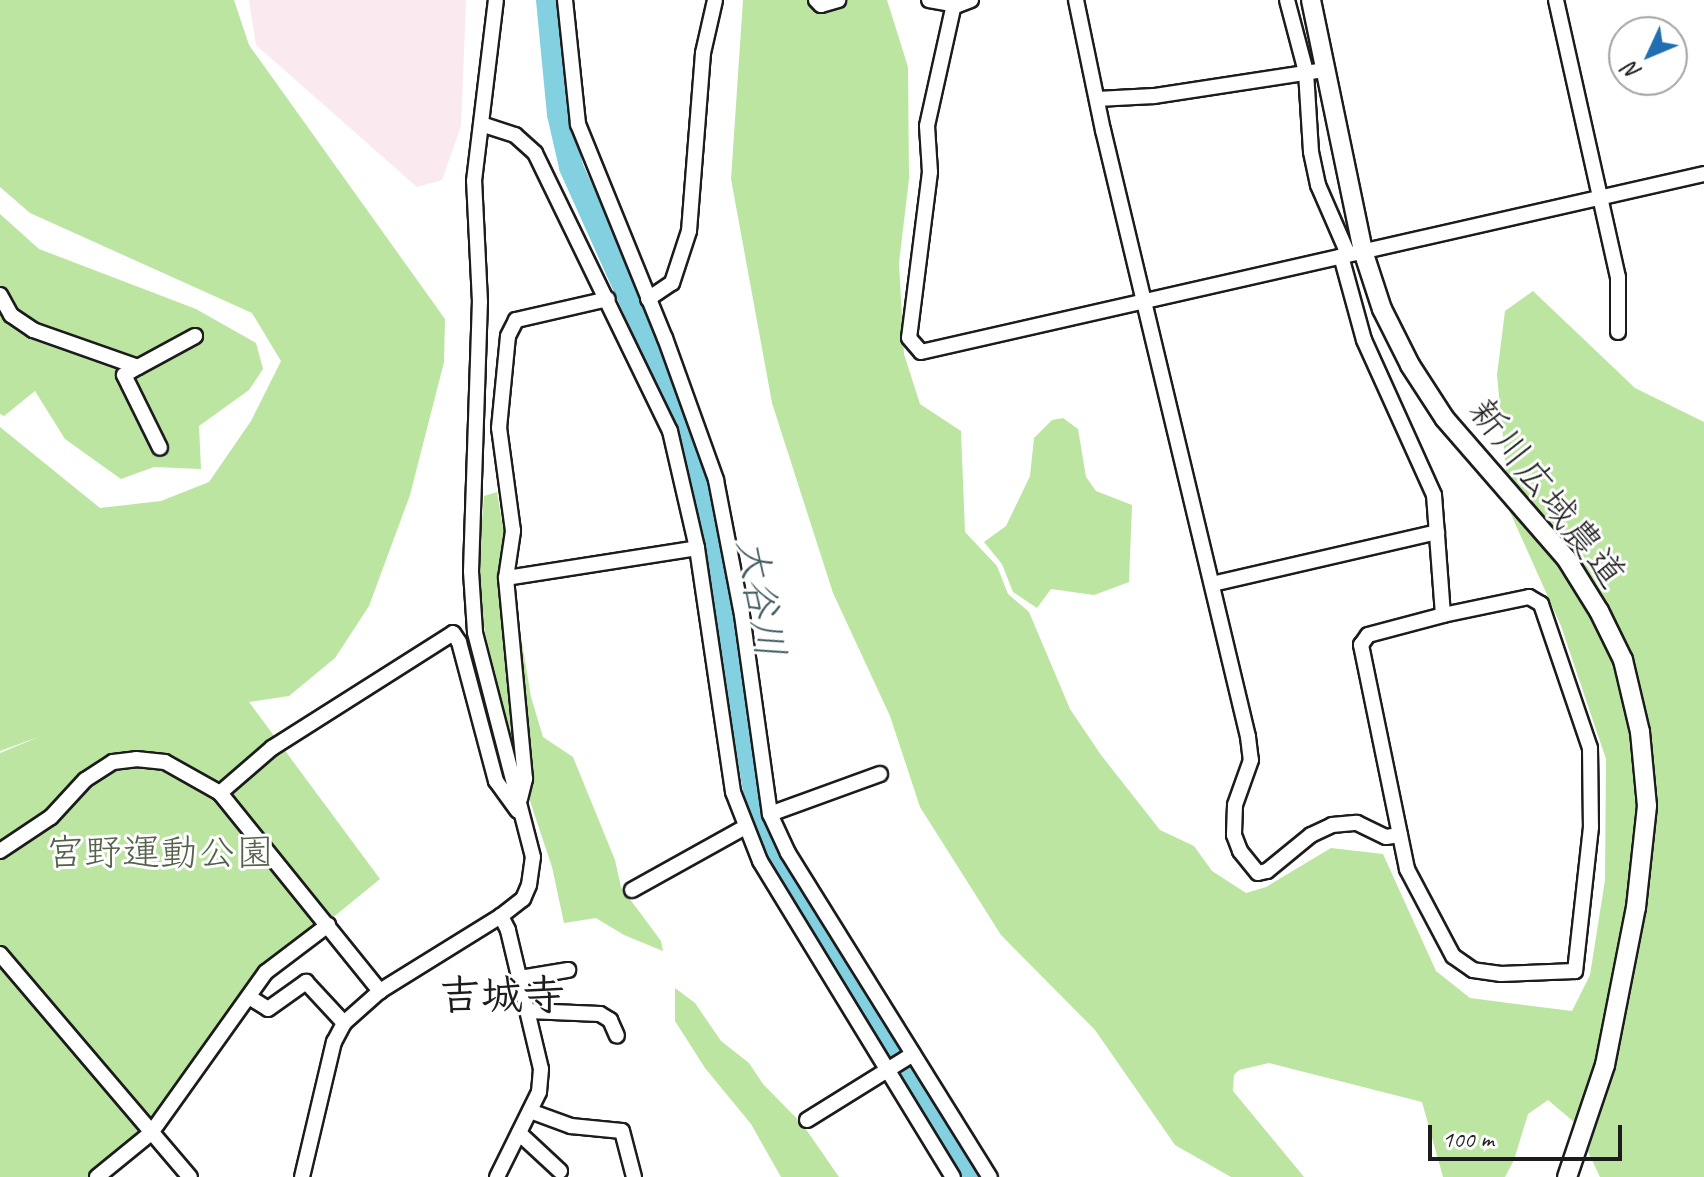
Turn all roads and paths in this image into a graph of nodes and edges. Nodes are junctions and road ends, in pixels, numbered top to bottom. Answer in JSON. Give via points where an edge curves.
{"nodes":[{"id":1,"x":496,"y":0,"type":"edge"},
{"id":2,"x":565,"y":0,"type":"edge"},
{"id":3,"x":715,"y":0,"type":"edge"},
{"id":4,"x":816,"y":0,"type":"edge"},
{"id":5,"x":838,"y":0,"type":"edge"},
{"id":6,"x":929,"y":0,"type":"edge"},
{"id":7,"x":971,"y":0,"type":"edge"},
{"id":8,"x":1076,"y":0,"type":"edge"},
{"id":9,"x":1287,"y":0,"type":"edge"},
{"id":10,"x":1311,"y":0,"type":"edge"},
{"id":11,"x":1556,"y":0,"type":"edge"},
{"id":12,"x":954,"y":4,"type":"junction"},
{"id":13,"x":1314,"y":71,"type":"junction"},
{"id":14,"x":1097,"y":99,"type":"junction"},
{"id":15,"x":481,"y":124,"type":"junction"},
{"id":16,"x":1704,"y":174,"type":"edge"},
{"id":17,"x":1599,"y":196,"type":"junction"},
{"id":18,"x":1351,"y":254,"type":"junction"},
{"id":19,"x":0,"y":295,"type":"edge"},
{"id":20,"x":608,"y":299,"type":"junction"},
{"id":21,"x":648,"y":299,"type":"junction"},
{"id":22,"x":1145,"y":300,"type":"junction"},
{"id":23,"x":1618,"y":332,"type":"dead end"},
{"id":24,"x":195,"y":336,"type":"dead end"},
{"id":25,"x":138,"y":367,"type":"junction"},
{"id":26,"x":160,"y":448,"type":"dead end"},
{"id":27,"x":1437,"y":532,"type":"junction"},
{"id":28,"x":697,"y":548,"type":"junction"},
{"id":29,"x":506,"y":578,"type":"junction"},
{"id":30,"x":1212,"y":584,"type":"junction"},
{"id":31,"x":1443,"y":615,"type":"junction"},
{"id":32,"x":880,"y":774,"type":"dead end"},
{"id":33,"x":220,"y":793,"type":"junction"},
{"id":34,"x":521,"y":811,"type":"junction"},
{"id":35,"x":770,"y":814,"type":"junction"},
{"id":36,"x":745,"y":827,"type":"junction"},
{"id":37,"x":1400,"y":835,"type":"junction"},
{"id":38,"x":0,"y":851,"type":"edge"},
{"id":39,"x":632,"y":890,"type":"dead end"},
{"id":40,"x":501,"y":916,"type":"junction"},
{"id":41,"x":328,"y":925,"type":"junction"},
{"id":42,"x":0,"y":954,"type":"edge"},
{"id":43,"x":568,"y":970,"type":"dead end"},
{"id":44,"x":520,"y":978,"type":"junction"},
{"id":45,"x":380,"y":991,"type":"junction"},
{"id":46,"x":249,"y":997,"type":"junction"},
{"id":47,"x":528,"y":1011,"type":"junction"},
{"id":48,"x":344,"y":1023,"type":"junction"},
{"id":49,"x":617,"y":1036,"type":"dead end"},
{"id":50,"x":913,"y":1054,"type":"junction"},
{"id":51,"x":887,"y":1070,"type":"junction"},
{"id":52,"x":530,"y":1111,"type":"junction"},
{"id":53,"x":807,"y":1120,"type":"dead end"},
{"id":54,"x":151,"y":1133,"type":"junction"},
{"id":55,"x":519,"y":1133,"type":"junction"},
{"id":56,"x":560,"y":1171,"type":"dead end"},
{"id":57,"x":97,"y":1177,"type":"edge"},
{"id":58,"x":190,"y":1177,"type":"edge"},
{"id":59,"x":302,"y":1177,"type":"edge"},
{"id":60,"x":497,"y":1177,"type":"edge"},
{"id":61,"x":634,"y":1177,"type":"edge"},
{"id":62,"x":953,"y":1177,"type":"edge"},
{"id":63,"x":990,"y":1177,"type":"edge"},
{"id":64,"x":1567,"y":1177,"type":"edge"}],
"edges":[{"from":1,"to":15,"type":"street"},
{"from":2,"to":21,"type":"street","via":[[578,124]]},
{"from":3,"to":21,"type":"street","via":[[703,53],[689,231],[672,283]]},
{"from":4,"to":5,"type":"street","via":[[821,5]]},
{"from":6,"to":12,"type":"street"},
{"from":7,"to":12,"type":"street"},
{"from":8,"to":14,"type":"street"},
{"from":9,"to":13,"type":"street"},
{"from":10,"to":13,"type":"street","name":"新川広域農道"},
{"from":11,"to":17,"type":"street"},
{"from":12,"to":22,"type":"street","via":[[927,126],[930,172],[909,338],[915,349],[921,352]]},
{"from":13,"to":14,"type":"street","via":[[1154,96]]},
{"from":13,"to":18,"type":"street","name":"新川広域農道"},
{"from":13,"to":18,"type":"street","via":[[1311,152],[1318,185]]},
{"from":14,"to":22,"type":"street"},
{"from":15,"to":20,"type":"street","via":[[515,135],[535,153]]},
{"from":15,"to":34,"type":"street","via":[[474,181],[480,302],[472,586],[475,632]]},
{"from":16,"to":17,"type":"street"},
{"from":17,"to":18,"type":"street"},
{"from":17,"to":23,"type":"street","via":[[1618,277]]},
{"from":18,"to":22,"type":"street"},
{"from":18,"to":27,"type":"street","via":[[1364,340],[1434,495]]},
{"from":18,"to":64,"type":"street","name":"新川広域農道","via":[[1445,419],[1566,558],[1599,611],[1623,660],[1640,732],[1647,806],[1636,907],[1605,1065]]},
{"from":19,"to":25,"type":"street","via":[[11,315],[33,330]]},
{"from":20,"to":28,"type":"street","via":[[670,431]]},
{"from":20,"to":29,"type":"street","via":[[516,320],[508,336],[499,428],[513,531]]},
{"from":21,"to":35,"type":"street","via":[[716,480],[742,615]]},
{"from":22,"to":30,"type":"street"},
{"from":24,"to":25,"type":"street"},
{"from":25,"to":26,"type":"street","via":[[124,375]]},
{"from":27,"to":30,"type":"street"},
{"from":27,"to":31,"type":"street"},
{"from":28,"to":29,"type":"street"},
{"from":28,"to":36,"type":"street","via":[[733,792]]},
{"from":29,"to":34,"type":"street","via":[[525,779]]},
{"from":30,"to":37,"type":"street","via":[[1251,760],[1235,805],[1234,835],[1251,869],[1267,871],[1311,835],[1346,822],[1386,837]]},
{"from":31,"to":37,"type":"street","via":[[1368,635],[1361,645]]},
{"from":31,"to":37,"type":"street","via":[[1529,597],[1541,604],[1590,748],[1591,827],[1575,971],[1501,974],[1473,970],[1453,956],[1417,893]]},
{"from":32,"to":35,"type":"street"},
{"from":33,"to":34,"type":"street","via":[[272,748],[453,633],[496,781]]},
{"from":33,"to":38,"type":"street","via":[[165,762],[113,762],[85,780],[51,817]]},
{"from":33,"to":41,"type":"street"},
{"from":34,"to":40,"type":"street","via":[[533,857],[529,885],[523,899]]},
{"from":35,"to":50,"type":"street","via":[[788,853]]},
{"from":36,"to":39,"type":"street"},
{"from":36,"to":51,"type":"street","via":[[790,914]]},
{"from":40,"to":44,"type":"street"},
{"from":40,"to":45,"type":"street"},
{"from":41,"to":45,"type":"street"},
{"from":41,"to":46,"type":"street","via":[[266,972]]},
{"from":42,"to":54,"type":"street"},
{"from":43,"to":44,"type":"street"},
{"from":44,"to":47,"type":"street"},
{"from":45,"to":48,"type":"street"},
{"from":46,"to":48,"type":"street","via":[[268,1009],[306,982]]},
{"from":46,"to":54,"type":"street"},
{"from":47,"to":49,"type":"street","via":[[600,1014],[610,1020]]},
{"from":47,"to":52,"type":"street","via":[[541,1069]]},
{"from":48,"to":59,"type":"street","via":[[334,1042]]},
{"from":50,"to":51,"type":"street"},
{"from":50,"to":63,"type":"street"},
{"from":51,"to":53,"type":"street"},
{"from":51,"to":62,"type":"street"},
{"from":52,"to":55,"type":"street"},
{"from":52,"to":61,"type":"street","via":[[571,1126],[622,1131]]},
{"from":54,"to":57,"type":"street"},
{"from":54,"to":58,"type":"street"},
{"from":55,"to":56,"type":"street"},
{"from":55,"to":60,"type":"street"}]}
